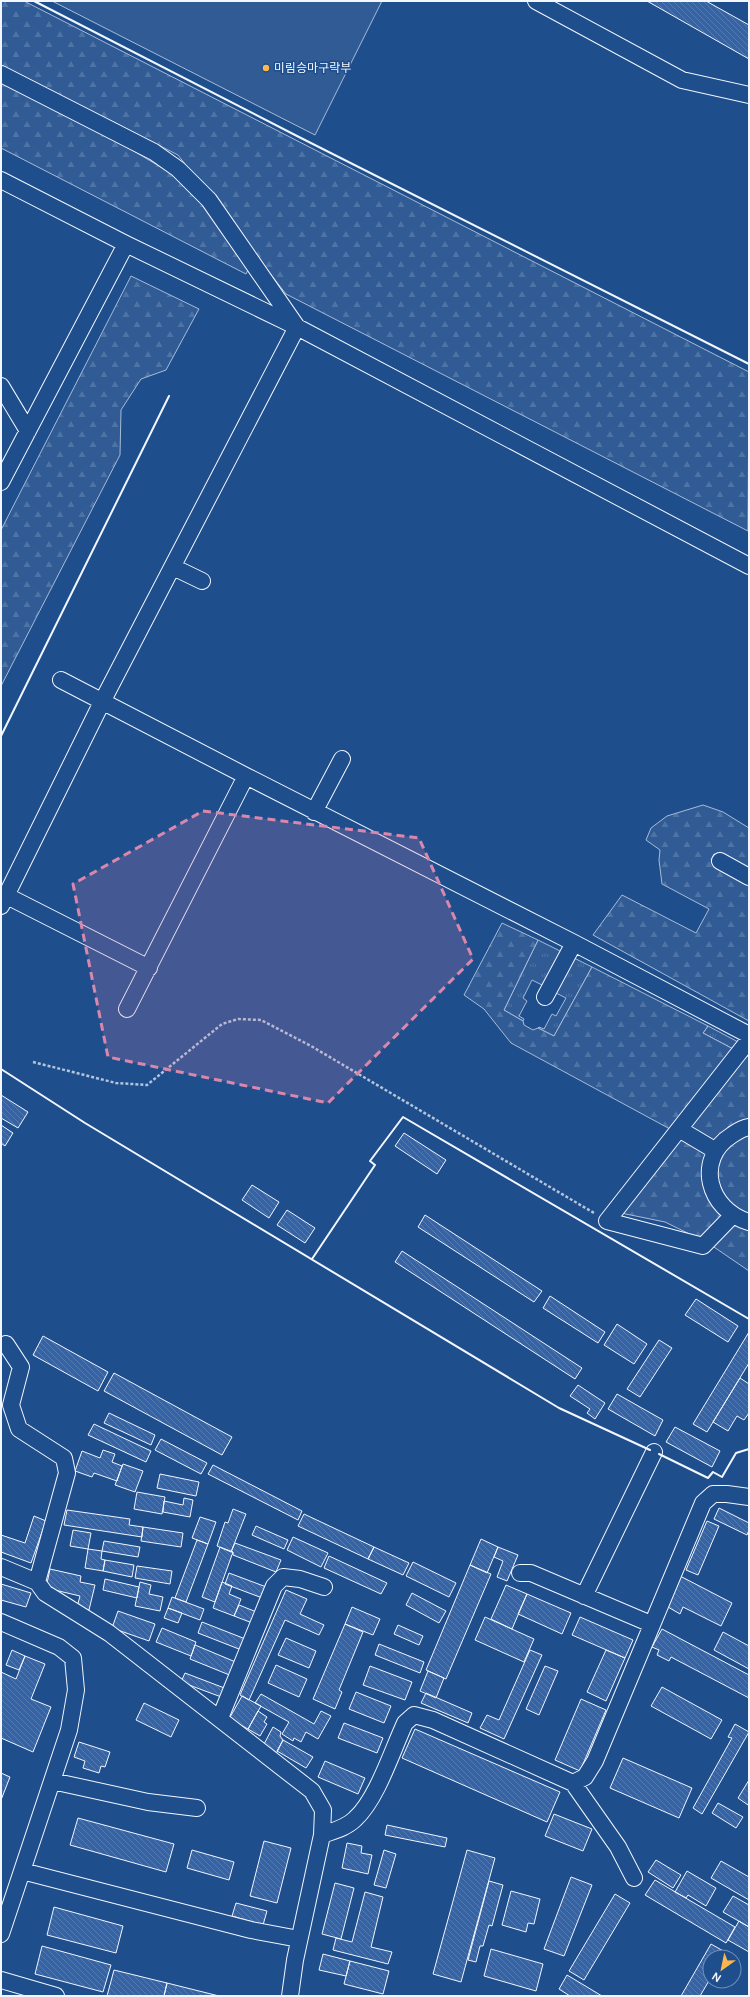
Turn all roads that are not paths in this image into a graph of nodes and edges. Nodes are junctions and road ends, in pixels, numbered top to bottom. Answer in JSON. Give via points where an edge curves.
{"nodes":[{"id":1,"x":536,"y":1,"type":"edge"},
{"id":2,"x":1,"y":74,"type":"edge"},
{"id":3,"x":749,"y":95,"type":"edge"},
{"id":4,"x":1,"y":180,"type":"edge"},
{"id":5,"x":126,"y":244,"type":"junction"},
{"id":6,"x":297,"y":327,"type":"junction"},
{"id":7,"x":1,"y":386,"type":"edge"},
{"id":8,"x":28,"y":431,"type":"junction"},
{"id":9,"x":1,"y":482,"type":"edge"},
{"id":10,"x":749,"y":566,"type":"edge"},
{"id":11,"x":173,"y":567,"type":"junction"},
{"id":12,"x":202,"y":581,"type":"dead end"},
{"id":13,"x":61,"y":680,"type":"dead end"},
{"id":14,"x":102,"y":702,"type":"junction"},
{"id":15,"x":342,"y":759,"type":"dead end"},
{"id":16,"x":246,"y":776,"type":"junction"},
{"id":17,"x":314,"y":812,"type":"junction"},
{"id":18,"x":720,"y":861,"type":"dead end"},
{"id":19,"x":749,"y":877,"type":"edge"},
{"id":20,"x":4,"y":901,"type":"edge"},
{"id":21,"x":574,"y":943,"type":"junction"},
{"id":22,"x":149,"y":968,"type":"junction"},
{"id":23,"x":545,"y":997,"type":"dead end"},
{"id":24,"x":127,"y":1009,"type":"dead end"},
{"id":25,"x":749,"y":1035,"type":"edge"},
{"id":26,"x":749,"y":1040,"type":"edge"},
{"id":27,"x":749,"y":1127,"type":"edge"},
{"id":28,"x":679,"y":1129,"type":"junction"},
{"id":29,"x":716,"y":1151,"type":"junction"},
{"id":30,"x":732,"y":1216,"type":"junction"},
{"id":31,"x":749,"y":1222,"type":"edge"},
{"id":32,"x":6,"y":1344,"type":"dead end"},
{"id":33,"x":654,"y":1452,"type":"dead end"},
{"id":34,"x":749,"y":1497,"type":"edge"},
{"id":35,"x":1,"y":1567,"type":"edge"},
{"id":36,"x":520,"y":1574,"type":"dead end"},
{"id":37,"x":37,"y":1582,"type":"junction"},
{"id":38,"x":324,"y":1587,"type":"dead end"},
{"id":39,"x":584,"y":1596,"type":"junction"},
{"id":40,"x":1,"y":1622,"type":"edge"},
{"id":41,"x":651,"y":1624,"type":"junction"},
{"id":42,"x":220,"y":1718,"type":"junction"},
{"id":43,"x":52,"y":1781,"type":"junction"},
{"id":44,"x":573,"y":1783,"type":"junction"},
{"id":45,"x":197,"y":1808,"type":"dead end"},
{"id":46,"x":322,"y":1835,"type":"junction"},
{"id":47,"x":22,"y":1871,"type":"junction"},
{"id":48,"x":634,"y":1878,"type":"dead end"},
{"id":49,"x":2,"y":1926,"type":"edge"},
{"id":50,"x":299,"y":1939,"type":"junction"},
{"id":51,"x":1,"y":1980,"type":"edge"},
{"id":52,"x":56,"y":1996,"type":"edge"},
{"id":53,"x":290,"y":1996,"type":"edge"}],
"edges":[{"from":1,"to":3,"type":"street","via":[[682,80]]},
{"from":2,"to":6,"type":"street","via":[[154,152],[178,169],[209,200]]},
{"from":4,"to":5,"type":"street"},
{"from":5,"to":6,"type":"street"},
{"from":5,"to":8,"type":"street"},
{"from":6,"to":10,"type":"street"},
{"from":6,"to":11,"type":"street"},
{"from":7,"to":8,"type":"street"},
{"from":8,"to":9,"type":"street"},
{"from":11,"to":12,"type":"street"},
{"from":11,"to":14,"type":"street"},
{"from":13,"to":14,"type":"street"},
{"from":14,"to":16,"type":"street"},
{"from":14,"to":20,"type":"street"},
{"from":15,"to":17,"type":"street"},
{"from":16,"to":17,"type":"street"},
{"from":16,"to":22,"type":"street"},
{"from":17,"to":21,"type":"street"},
{"from":18,"to":19,"type":"street"},
{"from":20,"to":22,"type":"street"},
{"from":21,"to":23,"type":"street"},
{"from":21,"to":25,"type":"street"},
{"from":22,"to":24,"type":"street"},
{"from":26,"to":28,"type":"street"},
{"from":27,"to":29,"type":"street","via":[[723,1140]]},
{"from":28,"to":29,"type":"street"},
{"from":28,"to":30,"type":"street","via":[[606,1221],[703,1246]]},
{"from":29,"to":30,"type":"street","via":[[709,1171],[712,1189],[720,1204]]},
{"from":30,"to":31,"type":"street"},
{"from":32,"to":37,"type":"street","via":[[21,1368],[11,1405],[19,1429],[64,1458],[67,1473]]},
{"from":33,"to":39,"type":"street"},
{"from":34,"to":41,"type":"street","via":[[713,1494],[703,1503]]},
{"from":35,"to":37,"type":"street"},
{"from":36,"to":39,"type":"street","via":[[531,1573]]},
{"from":37,"to":42,"type":"street","via":[[45,1593],[109,1633]]},
{"from":38,"to":42,"type":"street","via":[[300,1579],[283,1577],[274,1586]]},
{"from":39,"to":41,"type":"street"},
{"from":40,"to":43,"type":"street","via":[[59,1647],[73,1658],[76,1690],[69,1730]]},
{"from":41,"to":44,"type":"street","via":[[595,1761],[585,1777]]},
{"from":42,"to":46,"type":"street","via":[[312,1791],[323,1810]]},
{"from":43,"to":45,"type":"street","via":[[148,1802]]},
{"from":43,"to":47,"type":"street"},
{"from":44,"to":46,"type":"street","via":[[433,1720],[414,1715],[404,1723],[371,1798],[356,1819],[347,1826]]},
{"from":44,"to":48,"type":"street","via":[[618,1847]]},
{"from":46,"to":50,"type":"street"},
{"from":47,"to":49,"type":"street"},
{"from":47,"to":50,"type":"street","via":[[251,1930]]},
{"from":50,"to":53,"type":"street"},
{"from":51,"to":52,"type":"street"}]}
